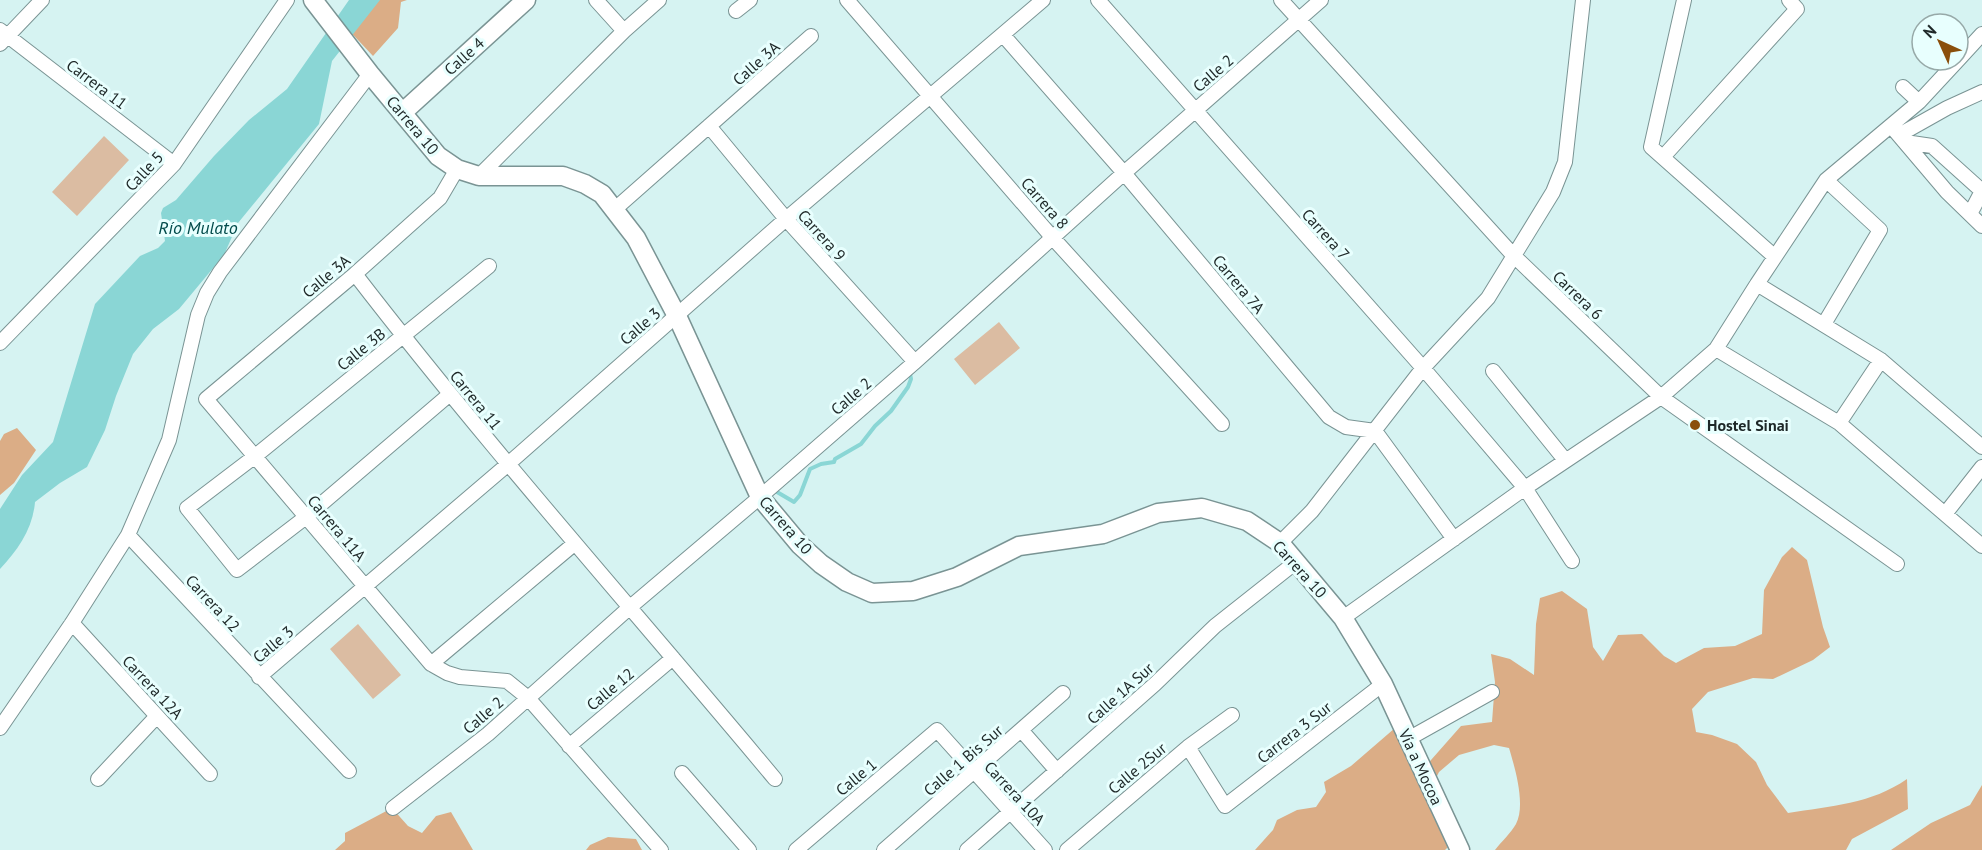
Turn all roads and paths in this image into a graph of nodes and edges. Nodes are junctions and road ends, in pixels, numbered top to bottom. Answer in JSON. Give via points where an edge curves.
{"nodes":[{"id":1,"x":42,"y":0,"type":"edge"},
{"id":2,"x":287,"y":0,"type":"edge"},
{"id":3,"x":526,"y":0,"type":"edge"},
{"id":4,"x":596,"y":0,"type":"edge"},
{"id":5,"x":659,"y":0,"type":"edge"},
{"id":6,"x":750,"y":0,"type":"edge"},
{"id":7,"x":848,"y":0,"type":"edge"},
{"id":8,"x":1043,"y":0,"type":"edge"},
{"id":9,"x":1281,"y":0,"type":"edge"},
{"id":10,"x":1321,"y":0,"type":"edge"},
{"id":11,"x":1583,"y":0,"type":"edge"},
{"id":12,"x":1684,"y":0,"type":"edge"},
{"id":13,"x":1789,"y":0,"type":"edge"},
{"id":14,"x":1099,"y":1,"type":"edge"},
{"id":15,"x":315,"y":3,"type":"edge"},
{"id":16,"x":736,"y":11,"type":"dead end"},
{"id":17,"x":1298,"y":20,"type":"junction"},
{"id":18,"x":624,"y":31,"type":"junction"},
{"id":19,"x":1982,"y":34,"type":"edge"},
{"id":20,"x":1003,"y":35,"type":"junction"},
{"id":21,"x":811,"y":36,"type":"dead end"},
{"id":22,"x":2,"y":37,"type":"edge"},
{"id":23,"x":1970,"y":47,"type":"edge"},
{"id":24,"x":1947,"y":72,"type":"edge"},
{"id":25,"x":370,"y":74,"type":"junction"},
{"id":26,"x":1903,"y":87,"type":"dead end"},
{"id":27,"x":1982,"y":92,"type":"edge"},
{"id":28,"x":931,"y":96,"type":"junction"},
{"id":29,"x":1919,"y":102,"type":"junction"},
{"id":30,"x":1194,"y":111,"type":"junction"},
{"id":31,"x":402,"y":113,"type":"junction"},
{"id":32,"x":709,"y":126,"type":"junction"},
{"id":33,"x":1898,"y":135,"type":"junction"},
{"id":34,"x":1663,"y":157,"type":"junction"},
{"id":35,"x":174,"y":164,"type":"junction"},
{"id":36,"x":458,"y":169,"type":"junction"},
{"id":37,"x":1124,"y":173,"type":"junction"},
{"id":38,"x":479,"y":176,"type":"junction"},
{"id":39,"x":1826,"y":180,"type":"junction"},
{"id":40,"x":615,"y":209,"type":"junction"},
{"id":41,"x":1970,"y":214,"type":"junction"},
{"id":42,"x":786,"y":219,"type":"junction"},
{"id":43,"x":1982,"y":226,"type":"edge"},
{"id":44,"x":1052,"y":237,"type":"junction"},
{"id":45,"x":1513,"y":255,"type":"junction"},
{"id":46,"x":1775,"y":256,"type":"junction"},
{"id":47,"x":489,"y":266,"type":"dead end"},
{"id":48,"x":355,"y":274,"type":"junction"},
{"id":49,"x":1757,"y":284,"type":"junction"},
{"id":50,"x":677,"y":315,"type":"junction"},
{"id":51,"x":1824,"y":324,"type":"junction"},
{"id":52,"x":403,"y":337,"type":"junction"},
{"id":53,"x":0,"y":343,"type":"edge"},
{"id":54,"x":1716,"y":349,"type":"junction"},
{"id":55,"x":1881,"y":360,"type":"junction"},
{"id":56,"x":915,"y":362,"type":"junction"},
{"id":57,"x":1424,"y":368,"type":"junction"},
{"id":58,"x":1493,"y":371,"type":"dead end"},
{"id":59,"x":450,"y":394,"type":"junction"},
{"id":60,"x":1660,"y":397,"type":"junction"},
{"id":61,"x":206,"y":399,"type":"joint"},
{"id":62,"x":1839,"y":423,"type":"junction"},
{"id":63,"x":1222,"y":424,"type":"dead end"},
{"id":64,"x":1375,"y":431,"type":"junction"},
{"id":65,"x":1982,"y":447,"type":"edge"},
{"id":66,"x":254,"y":457,"type":"junction"},
{"id":67,"x":1565,"y":460,"type":"junction"},
{"id":68,"x":507,"y":465,"type":"junction"},
{"id":69,"x":1982,"y":467,"type":"edge"},
{"id":70,"x":1525,"y":488,"type":"junction"},
{"id":71,"x":760,"y":497,"type":"junction"},
{"id":72,"x":1945,"y":514,"type":"junction"},
{"id":73,"x":306,"y":517,"type":"junction"},
{"id":74,"x":128,"y":536,"type":"junction"},
{"id":75,"x":1454,"y":539,"type":"junction"},
{"id":76,"x":1280,"y":543,"type":"junction"},
{"id":77,"x":574,"y":544,"type":"junction"},
{"id":78,"x":1982,"y":546,"type":"edge"},
{"id":79,"x":1572,"y":561,"type":"dead end"},
{"id":80,"x":1296,"y":562,"type":"junction"},
{"id":81,"x":1896,"y":564,"type":"dead end"},
{"id":82,"x":365,"y":587,"type":"junction"},
{"id":83,"x":628,"y":608,"type":"junction"},
{"id":84,"x":1343,"y":618,"type":"junction"},
{"id":85,"x":72,"y":623,"type":"junction"},
{"id":86,"x":673,"y":658,"type":"junction"},
{"id":87,"x":431,"y":664,"type":"junction"},
{"id":88,"x":259,"y":677,"type":"junction"},
{"id":89,"x":1383,"y":684,"type":"junction"},
{"id":90,"x":1492,"y":692,"type":"dead end"},
{"id":91,"x":1063,"y":693,"type":"dead end"},
{"id":92,"x":528,"y":698,"type":"junction"},
{"id":93,"x":1232,"y":715,"type":"dead end"},
{"id":94,"x":158,"y":716,"type":"junction"},
{"id":95,"x":0,"y":728,"type":"edge"},
{"id":96,"x":937,"y":730,"type":"joint"},
{"id":97,"x":1022,"y":731,"type":"junction"},
{"id":98,"x":1408,"y":739,"type":"junction"},
{"id":99,"x":569,"y":746,"type":"junction"},
{"id":100,"x":1188,"y":747,"type":"junction"},
{"id":101,"x":349,"y":771,"type":"dead end"},
{"id":102,"x":1057,"y":771,"type":"junction"},
{"id":103,"x":682,"y":773,"type":"dead end"},
{"id":104,"x":974,"y":773,"type":"junction"},
{"id":105,"x":210,"y":774,"type":"dead end"},
{"id":106,"x":98,"y":779,"type":"dead end"},
{"id":107,"x":775,"y":779,"type":"dead end"},
{"id":108,"x":393,"y":808,"type":"dead end"},
{"id":109,"x":1011,"y":812,"type":"junction"},
{"id":110,"x":660,"y":850,"type":"edge"},
{"id":111,"x":749,"y":850,"type":"edge"},
{"id":112,"x":796,"y":850,"type":"edge"},
{"id":113,"x":884,"y":850,"type":"edge"},
{"id":114,"x":967,"y":850,"type":"edge"},
{"id":115,"x":1045,"y":850,"type":"edge"},
{"id":116,"x":1067,"y":850,"type":"edge"},
{"id":117,"x":1460,"y":850,"type":"edge"}],
"edges":[{"from":1,"to":22,"type":"street"},
{"from":2,"to":35,"type":"street","name":"Calle 5"},
{"from":3,"to":31,"type":"main road","name":"Calle 4"},
{"from":4,"to":18,"type":"street"},
{"from":5,"to":18,"type":"street"},
{"from":6,"to":16,"type":"street"},
{"from":7,"to":28,"type":"street","name":"Carrera 8"},
{"from":8,"to":20,"type":"street","name":"Calle 3"},
{"from":9,"to":17,"type":"street","name":"Carrera 6"},
{"from":10,"to":17,"type":"street","name":"Calle 2"},
{"from":11,"to":45,"type":"street","via":[[1565,162],[1553,192]]},
{"from":12,"to":34,"type":"street","via":[[1651,147]]},
{"from":13,"to":34,"type":"street","via":[[1797,9]]},
{"from":14,"to":30,"type":"street","name":"Carrera 7"},
{"from":15,"to":25,"type":"main road","name":"Carrera 10"},
{"from":17,"to":30,"type":"street","name":"Calle 2"},
{"from":17,"to":45,"type":"street","name":"Carrera 6"},
{"from":18,"to":38,"type":"street"},
{"from":19,"to":23,"type":"street"},
{"from":20,"to":28,"type":"street","name":"Calle 3"},
{"from":20,"to":37,"type":"street","name":"Carrera 7A"},
{"from":21,"to":32,"type":"street","name":"Calle 3A"},
{"from":22,"to":35,"type":"street","name":"Carrera 11"},
{"from":24,"to":29,"type":"street"},
{"from":25,"to":31,"type":"main road","name":"Carrera 10"},
{"from":25,"to":74,"type":"street","via":[[207,292],[169,440]]},
{"from":26,"to":29,"type":"street"},
{"from":27,"to":33,"type":"street"},
{"from":28,"to":42,"type":"street","name":"Calle 3"},
{"from":28,"to":44,"type":"street","name":"Carrera 8"},
{"from":29,"to":33,"type":"street"},
{"from":30,"to":37,"type":"street","name":"Calle 2"},
{"from":30,"to":57,"type":"street","name":"Carrera 7"},
{"from":31,"to":36,"type":"main road","name":"Carrera 10","via":[[438,156]]},
{"from":32,"to":40,"type":"street","name":"Calle 3A"},
{"from":32,"to":42,"type":"street","name":"Carrera 9"},
{"from":33,"to":39,"type":"street"},
{"from":33,"to":41,"type":"street"},
{"from":33,"to":41,"type":"street","via":[[1932,146],[1982,190]]},
{"from":34,"to":46,"type":"street"},
{"from":35,"to":53,"type":"street","name":"Calle 5"},
{"from":36,"to":38,"type":"main road","name":"Carrera 10"},
{"from":36,"to":48,"type":"street","name":"Calle 3A","via":[[440,198]]},
{"from":37,"to":44,"type":"street","name":"Calle 2"},
{"from":37,"to":64,"type":"street","name":"Carrera 7A","via":[[1329,417],[1346,427]]},
{"from":38,"to":40,"type":"main road","name":"Carrera 10","via":[[563,176],[602,194]]},
{"from":39,"to":46,"type":"street"},
{"from":39,"to":51,"type":"street","via":[[1880,230]]},
{"from":40,"to":50,"type":"main road","name":"Carrera 10","via":[[636,238]]},
{"from":41,"to":43,"type":"street"},
{"from":42,"to":50,"type":"street","name":"Calle 3"},
{"from":42,"to":56,"type":"street","name":"Carrera 9"},
{"from":44,"to":56,"type":"street","name":"Calle 2"},
{"from":44,"to":63,"type":"street","name":"Carrera 8"},
{"from":45,"to":57,"type":"street","via":[[1488,298]]},
{"from":45,"to":60,"type":"street","name":"Carrera 6"},
{"from":46,"to":49,"type":"street"},
{"from":47,"to":52,"type":"street","name":"Calle 3B"},
{"from":48,"to":52,"type":"street","name":"Carrera 11"},
{"from":48,"to":61,"type":"street","name":"Calle 3A"},
{"from":49,"to":51,"type":"street"},
{"from":49,"to":54,"type":"street"},
{"from":50,"to":68,"type":"street","name":"Calle 3"},
{"from":50,"to":71,"type":"main road","name":"Carrera 10"},
{"from":51,"to":55,"type":"street"},
{"from":52,"to":59,"type":"street","name":"Carrera 11"},
{"from":52,"to":66,"type":"street","name":"Calle 3B"},
{"from":54,"to":60,"type":"street"},
{"from":54,"to":62,"type":"street"},
{"from":55,"to":62,"type":"street"},
{"from":55,"to":65,"type":"street"},
{"from":56,"to":71,"type":"street","name":"Calle 2"},
{"from":57,"to":64,"type":"street"},
{"from":57,"to":70,"type":"street","name":"Carrera 7"},
{"from":58,"to":67,"type":"street"},
{"from":59,"to":68,"type":"street","name":"Carrera 11"},
{"from":59,"to":73,"type":"street"},
{"from":60,"to":67,"type":"street"},
{"from":60,"to":81,"type":"street","name":"Carrera 6"},
{"from":61,"to":66,"type":"street","name":"Carrera 11A"},
{"from":62,"to":72,"type":"street"},
{"from":64,"to":75,"type":"street"},
{"from":64,"to":76,"type":"street","via":[[1312,511]]},
{"from":66,"to":73,"type":"street","name":"Carrera 11A"},
{"from":66,"to":73,"type":"street","name":"Calle 3B","via":[[187,508],[237,570]]},
{"from":67,"to":70,"type":"street"},
{"from":68,"to":77,"type":"street","name":"Carrera 11"},
{"from":68,"to":82,"type":"street","name":"Calle 3"},
{"from":69,"to":72,"type":"street"},
{"from":70,"to":75,"type":"street"},
{"from":70,"to":79,"type":"street","name":"Carrera 7"},
{"from":71,"to":76,"type":"main road","name":"Carrera 10","via":[[821,564],[847,582],[872,592],[914,591],[957,577],[1019,546],[1103,534],[1158,513],[1202,508],[1247,521]]},
{"from":71,"to":83,"type":"street","name":"Calle 2"},
{"from":72,"to":78,"type":"street"},
{"from":73,"to":82,"type":"street","name":"Carrera 11A"},
{"from":74,"to":85,"type":"street"},
{"from":74,"to":88,"type":"street","name":"Carrera 12"},
{"from":75,"to":84,"type":"street"},
{"from":76,"to":80,"type":"main road","name":"Carrera 10"},
{"from":77,"to":83,"type":"street","name":"Carrera 11"},
{"from":77,"to":87,"type":"street"},
{"from":80,"to":84,"type":"main road","name":"Carrera 10"},
{"from":80,"to":102,"type":"street","name":"Calle 1A Sur","via":[[1215,626]]},
{"from":82,"to":87,"type":"street","name":"Carrera 11A"},
{"from":82,"to":88,"type":"street","name":"Calle 3"},
{"from":83,"to":86,"type":"street","name":"Carrera 11"},
{"from":83,"to":92,"type":"street","name":"Calle 2"},
{"from":84,"to":89,"type":"main road","name":"Carrera 10"},
{"from":85,"to":94,"type":"street","name":"Carrera 12A"},
{"from":85,"to":95,"type":"street"},
{"from":86,"to":99,"type":"street","name":"Calle 12"},
{"from":86,"to":107,"type":"street","name":"Carrera 11"},
{"from":87,"to":92,"type":"street","name":"Carrera 11A","via":[[460,677],[507,681]]},
{"from":88,"to":101,"type":"street","name":"Carrera 12"},
{"from":89,"to":98,"type":"main road","name":"Vía a Mocoa"},
{"from":89,"to":100,"type":"street","name":"Carrera 3 Sur","via":[[1224,807]]},
{"from":90,"to":98,"type":"street"},
{"from":91,"to":97,"type":"street","name":"Calle 1 Bis Sur"},
{"from":92,"to":99,"type":"street"},
{"from":92,"to":108,"type":"street","name":"Calle 2"},
{"from":93,"to":100,"type":"street","name":"Calle 2Sur"},
{"from":94,"to":105,"type":"street","name":"Carrera 12A"},
{"from":94,"to":106,"type":"street"},
{"from":96,"to":104,"type":"street","name":"Carrera 10A"},
{"from":96,"to":112,"type":"street","name":"Calle 1"},
{"from":97,"to":102,"type":"street"},
{"from":97,"to":104,"type":"street","name":"Calle 1 Bis Sur"},
{"from":98,"to":117,"type":"main road","name":"Vía a Mocoa"},
{"from":99,"to":110,"type":"street"},
{"from":100,"to":116,"type":"street","name":"Calle 2Sur"},
{"from":102,"to":109,"type":"street","name":"Calle 1A Sur"},
{"from":103,"to":111,"type":"street"},
{"from":104,"to":109,"type":"street","name":"Carrera 10A"},
{"from":104,"to":113,"type":"street","name":"Calle 1 Bis Sur"},
{"from":109,"to":114,"type":"street","name":"Calle 1A Sur"},
{"from":109,"to":115,"type":"street","name":"Carrera 10A"}]}
